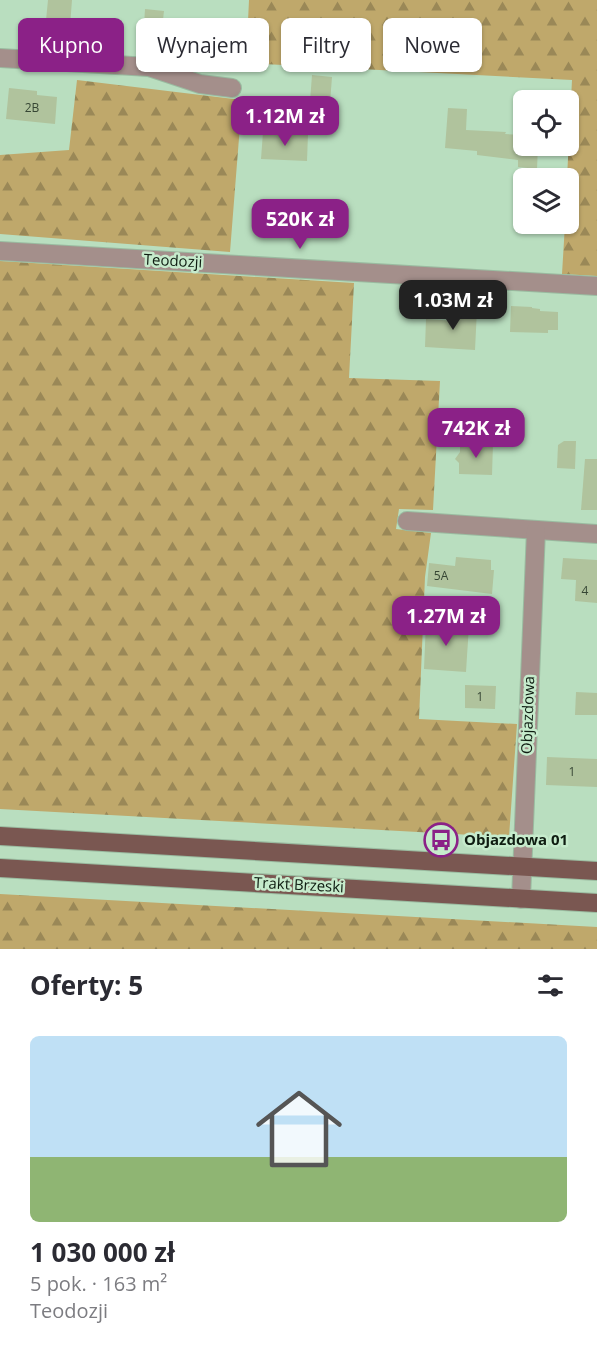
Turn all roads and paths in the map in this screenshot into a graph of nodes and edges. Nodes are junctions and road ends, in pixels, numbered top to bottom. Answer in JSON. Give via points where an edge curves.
{"nodes":[{"id":1,"x":0,"y":58,"type":"edge"},
{"id":2,"x":232,"y":88,"type":"dead end"},
{"id":3,"x":0,"y":251,"type":"edge"},
{"id":4,"x":597,"y":286,"type":"edge"},
{"id":5,"x":407,"y":521,"type":"dead end"},
{"id":6,"x":536,"y":530,"type":"junction"},
{"id":7,"x":597,"y":534,"type":"edge"},
{"id":8,"x":0,"y":836,"type":"edge"},
{"id":9,"x":522,"y":867,"type":"junction"},
{"id":10,"x":0,"y":868,"type":"edge"},
{"id":11,"x":597,"y":871,"type":"edge"},
{"id":12,"x":521,"y":899,"type":"junction"},
{"id":13,"x":597,"y":903,"type":"edge"}],
"edges":[{"from":1,"to":2,"type":"street","via":[[149,68],[200,84]]},
{"from":3,"to":4,"type":"street","name":"Teodozji"},
{"from":5,"to":6,"type":"street"},
{"from":6,"to":7,"type":"street"},
{"from":6,"to":9,"type":"street","name":"Objazdowa"},
{"from":8,"to":9,"type":"main road","name":"Trakt Brzeski"},
{"from":9,"to":11,"type":"main road","name":"Trakt Brzeski"},
{"from":9,"to":12,"type":"street","name":"Objazdowa"},
{"from":10,"to":12,"type":"main road","name":"Trakt Brzeski"},
{"from":12,"to":13,"type":"main road","name":"Trakt Brzeski"}]}
